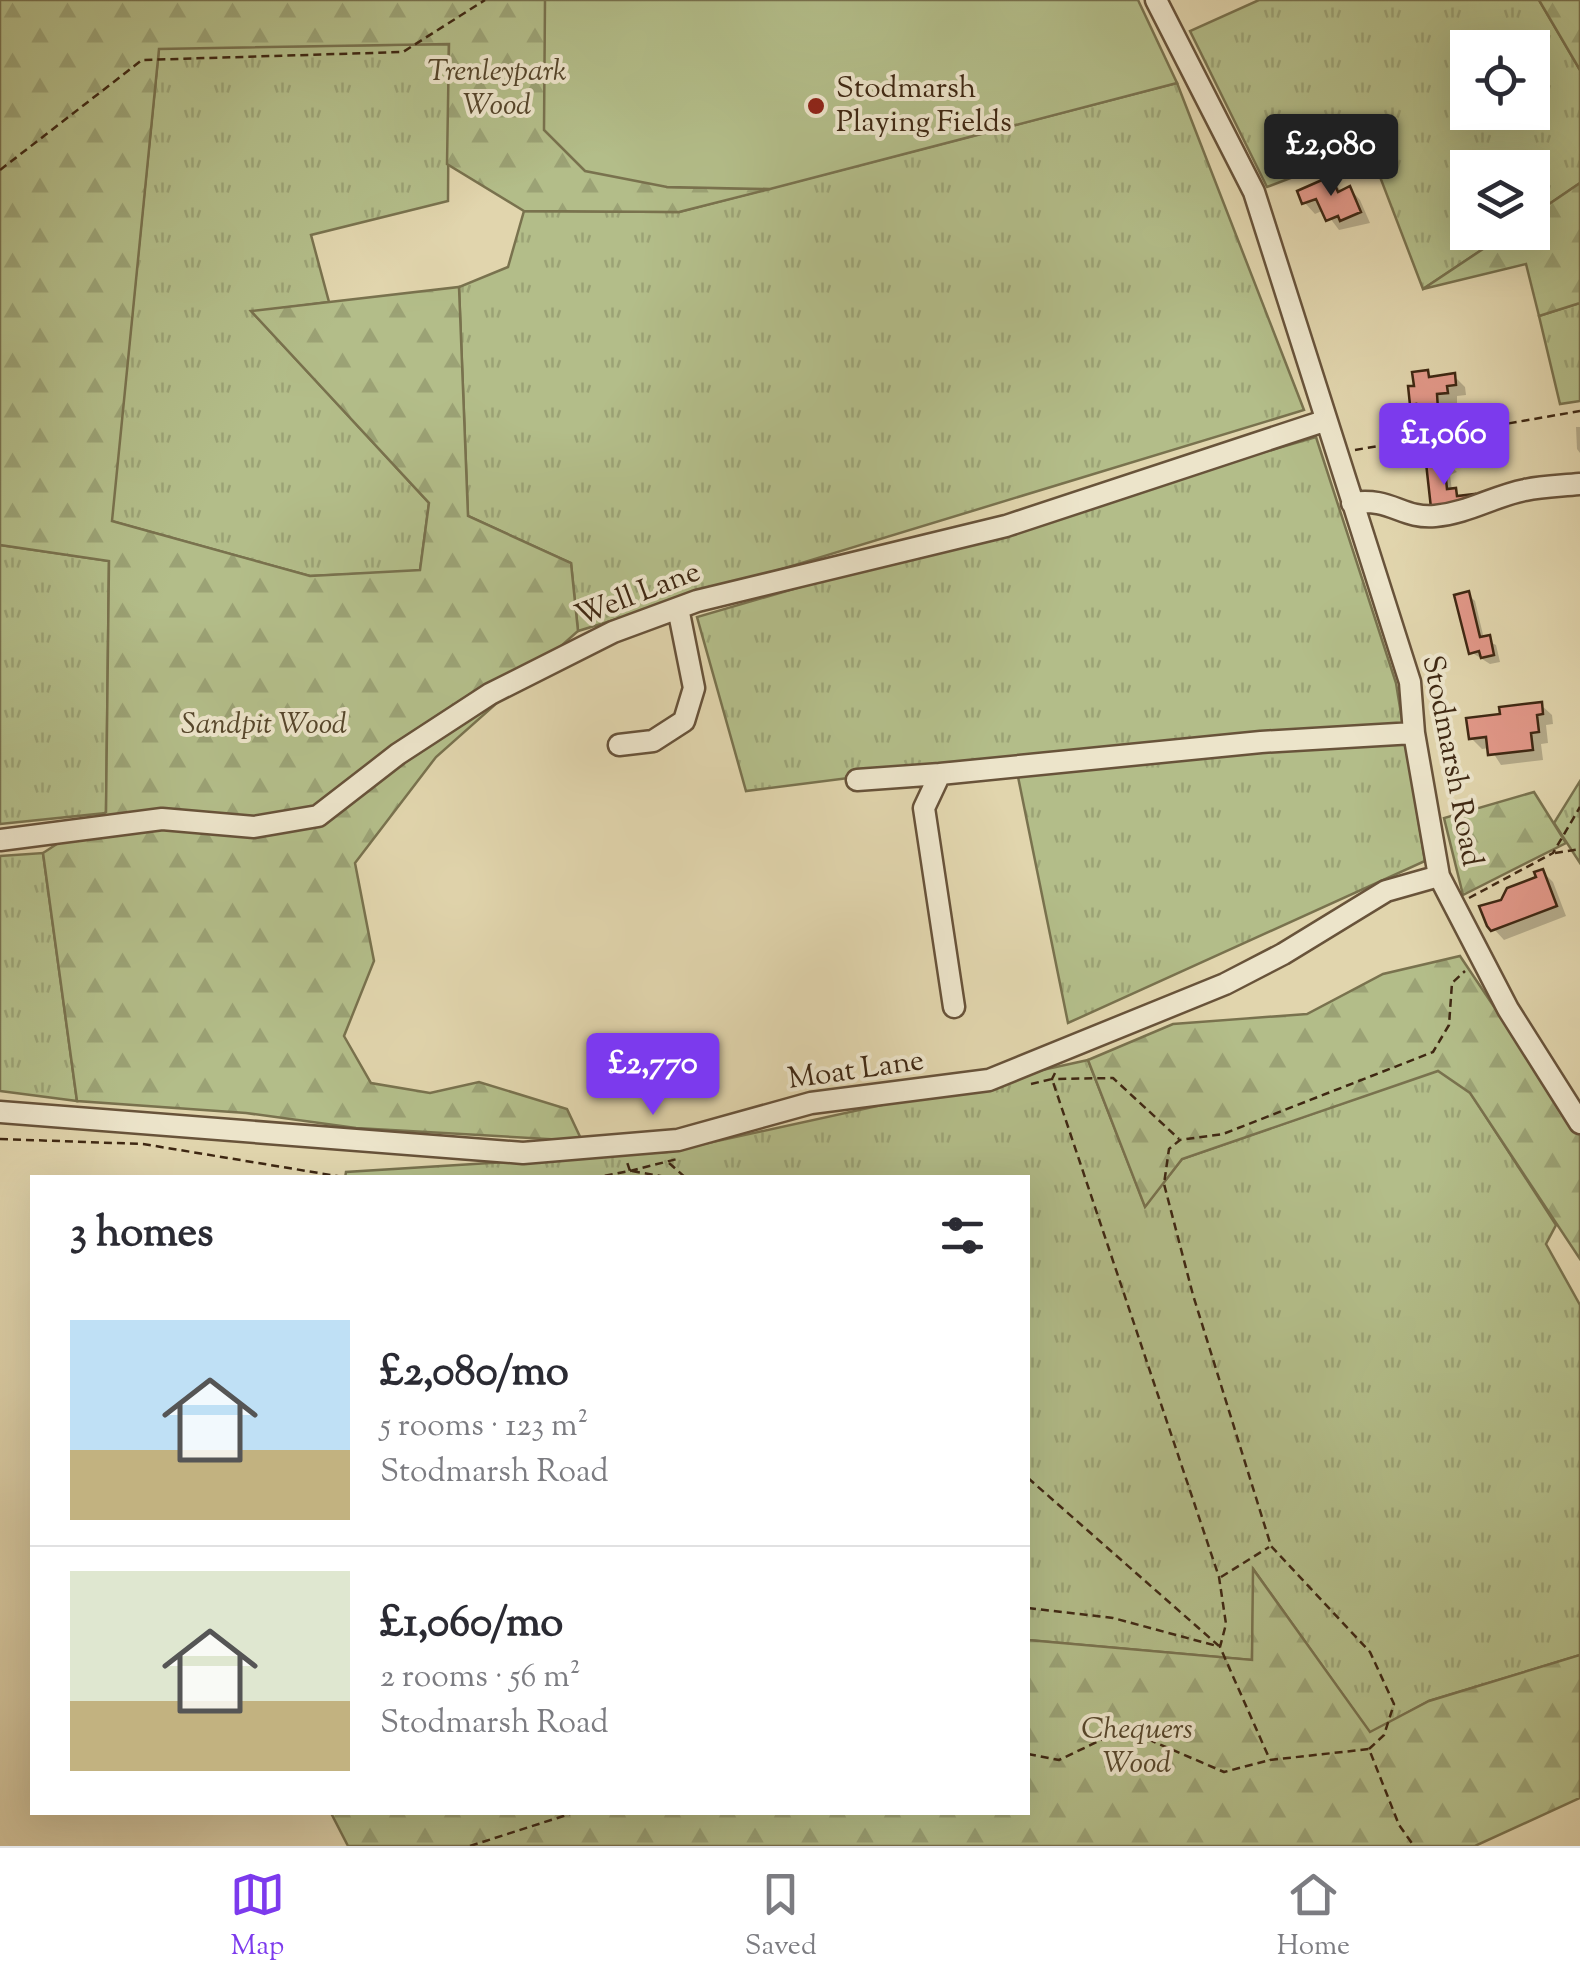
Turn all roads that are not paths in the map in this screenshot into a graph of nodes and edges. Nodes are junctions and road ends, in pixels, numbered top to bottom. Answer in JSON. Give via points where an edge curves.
{"nodes":[{"id":1,"x":1156,"y":0,"type":"edge"},
{"id":2,"x":1324,"y":421,"type":"junction"},
{"id":3,"x":1580,"y":484,"type":"edge"},
{"id":4,"x":1352,"y":503,"type":"junction"},
{"id":5,"x":687,"y":604,"type":"junction"},
{"id":6,"x":1414,"y":732,"type":"junction"},
{"id":7,"x":619,"y":744,"type":"dead end"},
{"id":8,"x":940,"y":774,"type":"junction"},
{"id":9,"x":857,"y":780,"type":"dead end"},
{"id":10,"x":0,"y":840,"type":"edge"},
{"id":11,"x":1439,"y":876,"type":"junction"},
{"id":12,"x":954,"y":1006,"type":"dead end"},
{"id":13,"x":1573,"y":1101,"type":"edge"},
{"id":14,"x":0,"y":1112,"type":"edge"},
{"id":15,"x":1580,"y":1123,"type":"edge"}],
"edges":[{"from":1,"to":2,"type":"street","name":"Stodmarsh Road","via":[[1254,192]]},
{"from":2,"to":4,"type":"street","name":"Stodmarsh Road"},
{"from":2,"to":5,"type":"street","name":"Well Lane","via":[[1006,526]]},
{"from":3,"to":4,"type":"street","via":[[1523,490],[1473,510],[1431,516],[1380,500]]},
{"from":4,"to":6,"type":"street","name":"Stodmarsh Road","via":[[1410,682]]},
{"from":5,"to":7,"type":"street","via":[[694,688],[684,721],[654,742]]},
{"from":5,"to":10,"type":"street","name":"Well Lane","via":[[612,632],[490,694],[318,816],[254,827],[162,819]]},
{"from":6,"to":8,"type":"street"},
{"from":6,"to":11,"type":"street","name":"Stodmarsh Road"},
{"from":8,"to":9,"type":"street"},
{"from":8,"to":12,"type":"street","via":[[924,808]]},
{"from":11,"to":13,"type":"street","name":"Stodmarsh Road","via":[[1482,958]]},
{"from":11,"to":14,"type":"street","name":"Moat Lane","via":[[1386,891],[1224,984],[988,1080],[811,1103],[678,1140],[486,1151]]},
{"from":13,"to":15,"type":"street","name":"Stodmarsh Road"}]}
